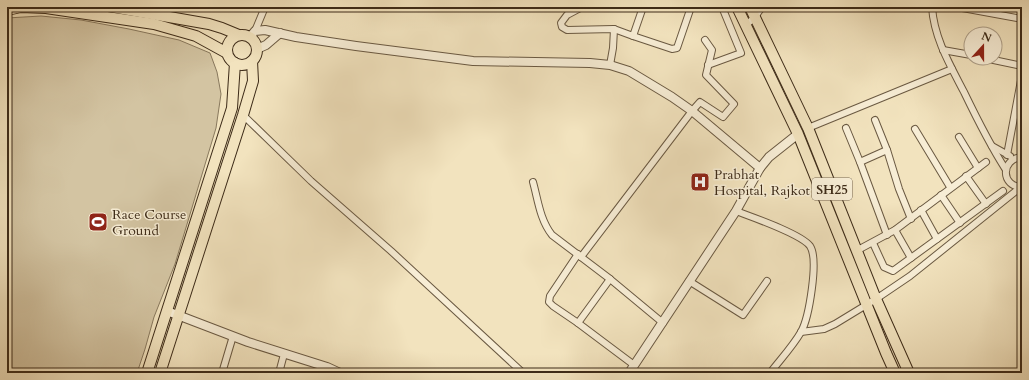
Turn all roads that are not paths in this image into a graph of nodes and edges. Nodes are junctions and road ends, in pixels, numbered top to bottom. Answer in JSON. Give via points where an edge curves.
{"nodes":[{"id":1,"x":112,"y":7,"type":"edge"},
{"id":2,"x":265,"y":7,"type":"edge"},
{"id":3,"x":582,"y":7,"type":"edge"},
{"id":4,"x":643,"y":7,"type":"edge"},
{"id":5,"x":691,"y":7,"type":"edge"},
{"id":6,"x":722,"y":7,"type":"edge"},
{"id":7,"x":737,"y":7,"type":"edge"},
{"id":8,"x":750,"y":7,"type":"edge"},
{"id":9,"x":762,"y":7,"type":"edge"},
{"id":10,"x":932,"y":7,"type":"edge"},
{"id":11,"x":957,"y":7,"type":"edge"},
{"id":12,"x":7,"y":10,"type":"edge"},
{"id":13,"x":755,"y":17,"type":"junction"},
{"id":14,"x":1022,"y":19,"type":"edge"},
{"id":15,"x":745,"y":26,"type":"junction"},
{"id":16,"x":614,"y":29,"type":"junction"},
{"id":17,"x":280,"y":33,"type":"junction"},
{"id":18,"x":252,"y":34,"type":"junction"},
{"id":19,"x":239,"y":35,"type":"junction"},
{"id":20,"x":633,"y":36,"type":"junction"},
{"id":21,"x":705,"y":40,"type":"dead end"},
{"id":22,"x":257,"y":49,"type":"junction"},
{"id":23,"x":943,"y":50,"type":"junction"},
{"id":24,"x":227,"y":53,"type":"junction"},
{"id":25,"x":963,"y":54,"type":"edge"},
{"id":26,"x":252,"y":61,"type":"junction"},
{"id":27,"x":1003,"y":62,"type":"edge"},
{"id":28,"x":234,"y":63,"type":"junction"},
{"id":29,"x":610,"y":65,"type":"junction"},
{"id":30,"x":708,"y":65,"type":"junction"},
{"id":31,"x":1022,"y":66,"type":"edge"},
{"id":32,"x":952,"y":69,"type":"junction"},
{"id":33,"x":1022,"y":75,"type":"edge"},
{"id":34,"x":692,"y":111,"type":"junction"},
{"id":35,"x":1019,"y":111,"type":"edge"},
{"id":36,"x":243,"y":116,"type":"junction"},
{"id":37,"x":875,"y":120,"type":"dead end"},
{"id":38,"x":808,"y":128,"type":"junction"},
{"id":39,"x":846,"y":128,"type":"dead end"},
{"id":40,"x":915,"y":128,"type":"dead end"},
{"id":41,"x":798,"y":134,"type":"junction"},
{"id":42,"x":959,"y":137,"type":"dead end"},
{"id":43,"x":990,"y":145,"type":"junction"},
{"id":44,"x":887,"y":150,"type":"junction"},
{"id":45,"x":1010,"y":156,"type":"junction"},
{"id":46,"x":1022,"y":157,"type":"edge"},
{"id":47,"x":860,"y":162,"type":"junction"},
{"id":48,"x":986,"y":162,"type":"dead end"},
{"id":49,"x":760,"y":168,"type":"junction"},
{"id":50,"x":978,"y":168,"type":"junction"},
{"id":51,"x":1006,"y":170,"type":"junction"},
{"id":52,"x":966,"y":176,"type":"junction"},
{"id":53,"x":533,"y":182,"type":"dead end"},
{"id":54,"x":950,"y":187,"type":"junction"},
{"id":55,"x":1021,"y":187,"type":"edge"},
{"id":56,"x":1003,"y":191,"type":"dead end"},
{"id":57,"x":941,"y":195,"type":"junction"},
{"id":58,"x":986,"y":204,"type":"junction"},
{"id":59,"x":921,"y":210,"type":"junction"},
{"id":60,"x":736,"y":211,"type":"junction"},
{"id":61,"x":911,"y":219,"type":"junction"},
{"id":62,"x":960,"y":223,"type":"junction"},
{"id":63,"x":895,"y":230,"type":"junction"},
{"id":64,"x":887,"y":235,"type":"junction"},
{"id":65,"x":938,"y":239,"type":"junction"},
{"id":66,"x":873,"y":243,"type":"junction"},
{"id":67,"x":856,"y":251,"type":"junction"},
{"id":68,"x":580,"y":256,"type":"junction"},
{"id":69,"x":911,"y":258,"type":"junction"},
{"id":70,"x":610,"y":279,"type":"junction"},
{"id":71,"x":689,"y":281,"type":"junction"},
{"id":72,"x":767,"y":281,"type":"dead end"},
{"id":73,"x":876,"y":299,"type":"junction"},
{"id":74,"x":866,"y":305,"type":"junction"},
{"id":75,"x":167,"y":311,"type":"junction"},
{"id":76,"x":179,"y":315,"type":"junction"},
{"id":77,"x":663,"y":322,"type":"junction"},
{"id":78,"x":578,"y":323,"type":"junction"},
{"id":79,"x":801,"y":332,"type":"junction"},
{"id":80,"x":233,"y":336,"type":"junction"},
{"id":81,"x":284,"y":354,"type":"junction"},
{"id":82,"x":634,"y":365,"type":"junction"},
{"id":83,"x":147,"y":373,"type":"edge"},
{"id":84,"x":160,"y":373,"type":"edge"},
{"id":85,"x":222,"y":373,"type":"edge"},
{"id":86,"x":279,"y":373,"type":"edge"},
{"id":87,"x":340,"y":373,"type":"edge"},
{"id":88,"x":523,"y":373,"type":"edge"},
{"id":89,"x":629,"y":373,"type":"edge"},
{"id":90,"x":770,"y":373,"type":"edge"},
{"id":91,"x":895,"y":373,"type":"edge"},
{"id":92,"x":909,"y":373,"type":"edge"}],
"edges":[{"from":1,"to":19,"type":"main road","via":[[209,24]]},
{"from":2,"to":18,"type":"street"},
{"from":3,"to":16,"type":"street","via":[[567,15],[561,23],[562,27],[566,30]]},
{"from":4,"to":20,"type":"street"},
{"from":5,"to":20,"type":"street","via":[[677,48],[672,49]]},
{"from":6,"to":30,"type":"street","via":[[741,53]]},
{"from":7,"to":15,"type":"main road","number":"SH25"},
{"from":8,"to":13,"type":"main road","number":"SH25"},
{"from":9,"to":13,"type":"street"},
{"from":10,"to":23,"type":"street","via":[[933,21]]},
{"from":11,"to":14,"type":"street"},
{"from":12,"to":24,"type":"main road","via":[[21,7],[46,8],[154,24],[196,36]]},
{"from":13,"to":15,"type":"street"},
{"from":13,"to":38,"type":"main road","number":"SH25"},
{"from":15,"to":41,"type":"main road","number":"SH25"},
{"from":16,"to":20,"type":"street"},
{"from":16,"to":29,"type":"street"},
{"from":17,"to":18,"type":"street","via":[[265,30]]},
{"from":17,"to":22,"type":"street"},
{"from":17,"to":29,"type":"street","via":[[473,61]]},
{"from":18,"to":19,"type":"main road"},
{"from":18,"to":22,"type":"main road"},
{"from":19,"to":24,"type":"main road","via":[[230,40]]},
{"from":21,"to":30,"type":"street","via":[[712,50]]},
{"from":22,"to":26,"type":"main road"},
{"from":23,"to":25,"type":"street"},
{"from":23,"to":32,"type":"street"},
{"from":24,"to":28,"type":"main road"},
{"from":26,"to":28,"type":"main road","via":[[244,65]]},
{"from":26,"to":36,"type":"main road","via":[[254,81]]},
{"from":27,"to":31,"type":"street"},
{"from":28,"to":75,"type":"main road","via":[[232,108]]},
{"from":29,"to":34,"type":"street","via":[[629,71]]},
{"from":30,"to":34,"type":"street","via":[[706,75],[734,104],[723,117],[700,102]]},
{"from":32,"to":38,"type":"street"},
{"from":32,"to":43,"type":"street"},
{"from":33,"to":35,"type":"street"},
{"from":34,"to":49,"type":"street"},
{"from":34,"to":68,"type":"street"},
{"from":35,"to":45,"type":"street"},
{"from":36,"to":76,"type":"main road"},
{"from":36,"to":88,"type":"street"},
{"from":37,"to":44,"type":"street"},
{"from":38,"to":67,"type":"main road","number":"SH25"},
{"from":39,"to":47,"type":"street"},
{"from":40,"to":54,"type":"street"},
{"from":41,"to":49,"type":"street"},
{"from":41,"to":74,"type":"main road","number":"SH25"},
{"from":42,"to":50,"type":"street"},
{"from":43,"to":45,"type":"street"},
{"from":43,"to":51,"type":"street"},
{"from":44,"to":47,"type":"street"},
{"from":44,"to":61,"type":"street"},
{"from":45,"to":46,"type":"street"},
{"from":45,"to":51,"type":"street"},
{"from":47,"to":64,"type":"street"},
{"from":48,"to":50,"type":"street"},
{"from":49,"to":60,"type":"street"},
{"from":50,"to":52,"type":"street"},
{"from":51,"to":55,"type":"street","via":[[1009,181]]},
{"from":52,"to":54,"type":"street"},
{"from":52,"to":58,"type":"street"},
{"from":53,"to":68,"type":"street","via":[[547,228],[552,235]]},
{"from":54,"to":57,"type":"street"},
{"from":55,"to":73,"type":"street","via":[[910,276]]},
{"from":56,"to":58,"type":"street"},
{"from":57,"to":59,"type":"street"},
{"from":57,"to":62,"type":"street"},
{"from":58,"to":62,"type":"street"},
{"from":59,"to":61,"type":"street"},
{"from":59,"to":65,"type":"street"},
{"from":60,"to":71,"type":"street"},
{"from":60,"to":79,"type":"street","via":[[800,237],[810,246],[814,267],[809,309]]},
{"from":61,"to":63,"type":"street"},
{"from":62,"to":65,"type":"street"},
{"from":63,"to":64,"type":"street"},
{"from":63,"to":69,"type":"street"},
{"from":64,"to":66,"type":"street"},
{"from":65,"to":69,"type":"street"},
{"from":66,"to":67,"type":"street"},
{"from":66,"to":69,"type":"street","via":[[884,267],[888,270],[893,270]]},
{"from":67,"to":73,"type":"main road","number":"SH25"},
{"from":68,"to":70,"type":"street"},
{"from":68,"to":78,"type":"street","via":[[550,296],[549,302]]},
{"from":70,"to":77,"type":"street"},
{"from":70,"to":78,"type":"street"},
{"from":71,"to":72,"type":"street","via":[[743,315]]},
{"from":71,"to":77,"type":"street"},
{"from":73,"to":74,"type":"street"},
{"from":73,"to":92,"type":"main road","number":"SH25"},
{"from":74,"to":79,"type":"street","via":[[824,329]]},
{"from":74,"to":91,"type":"main road","number":"SH25"},
{"from":75,"to":76,"type":"street"},
{"from":75,"to":83,"type":"main road"},
{"from":76,"to":80,"type":"street"},
{"from":76,"to":84,"type":"main road"},
{"from":77,"to":82,"type":"street"},
{"from":78,"to":82,"type":"street"},
{"from":79,"to":90,"type":"street"},
{"from":80,"to":81,"type":"street"},
{"from":80,"to":85,"type":"street"},
{"from":81,"to":86,"type":"street"},
{"from":81,"to":87,"type":"street"},
{"from":82,"to":89,"type":"street"}]}
